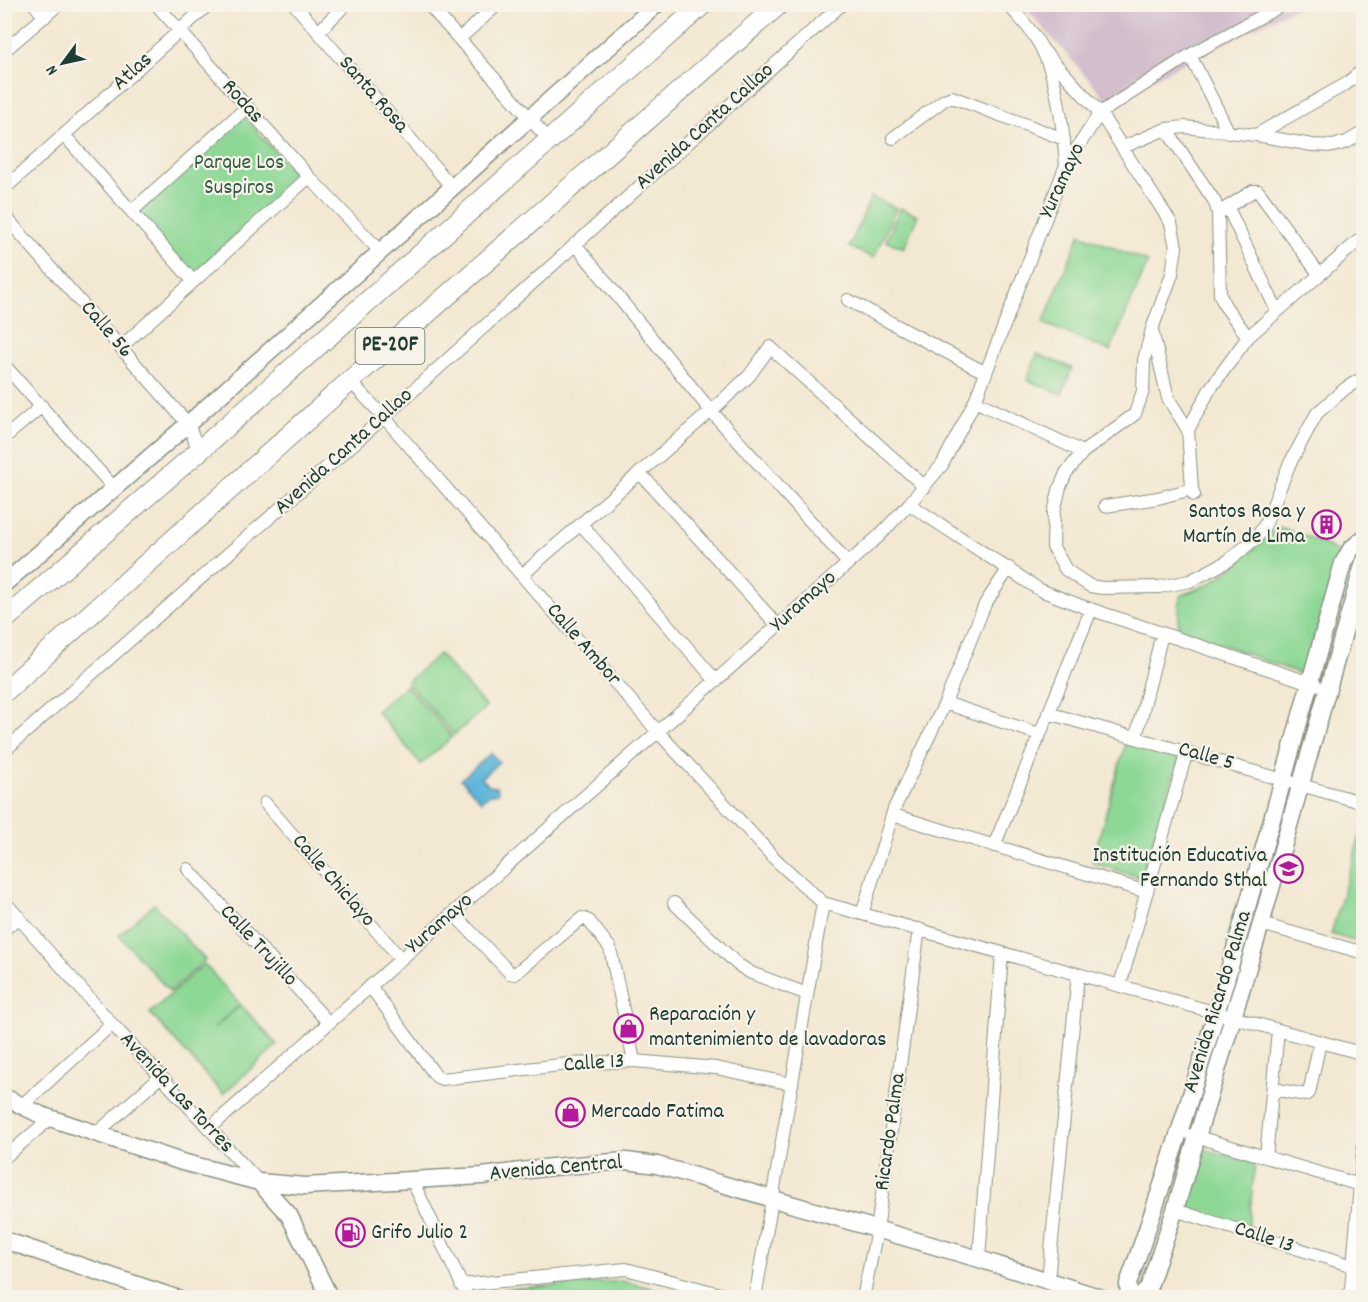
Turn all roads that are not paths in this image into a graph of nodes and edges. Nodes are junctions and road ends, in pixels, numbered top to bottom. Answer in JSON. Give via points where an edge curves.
{"nodes":[{"id":1,"x":34,"y":4,"type":"edge"},
{"id":2,"x":59,"y":4,"type":"edge"},
{"id":3,"x":156,"y":4,"type":"edge"},
{"id":4,"x":209,"y":4,"type":"edge"},
{"id":5,"x":294,"y":4,"type":"edge"},
{"id":6,"x":346,"y":4,"type":"edge"},
{"id":7,"x":428,"y":4,"type":"edge"},
{"id":8,"x":498,"y":4,"type":"edge"},
{"id":9,"x":657,"y":4,"type":"edge"},
{"id":10,"x":703,"y":4,"type":"edge"},
{"id":11,"x":779,"y":4,"type":"edge"},
{"id":12,"x":842,"y":4,"type":"edge"},
{"id":13,"x":1008,"y":4,"type":"edge"},
{"id":14,"x":1284,"y":4,"type":"edge"},
{"id":15,"x":45,"y":17,"type":"junction"},
{"id":16,"x":178,"y":32,"type":"junction"},
{"id":17,"x":318,"y":32,"type":"junction"},
{"id":18,"x":459,"y":39,"type":"junction"},
{"id":19,"x":1042,"y":49,"type":"junction"},
{"id":20,"x":4,"y":51,"type":"edge"},
{"id":21,"x":1190,"y":56,"type":"junction"},
{"id":22,"x":1364,"y":69,"type":"edge"},
{"id":23,"x":247,"y":107,"type":"junction"},
{"id":24,"x":1100,"y":113,"type":"junction"},
{"id":25,"x":530,"y":119,"type":"junction"},
{"id":26,"x":1166,"y":129,"type":"junction"},
{"id":27,"x":1364,"y":132,"type":"edge"},
{"id":28,"x":1229,"y":133,"type":"junction"},
{"id":29,"x":64,"y":135,"type":"junction"},
{"id":30,"x":1256,"y":135,"type":"junction"},
{"id":31,"x":893,"y":138,"type":"dead end"},
{"id":32,"x":1064,"y":139,"type":"junction"},
{"id":33,"x":549,"y":140,"type":"junction"},
{"id":34,"x":1123,"y":147,"type":"junction"},
{"id":35,"x":1066,"y":165,"type":"junction"},
{"id":36,"x":309,"y":177,"type":"junction"},
{"id":37,"x":452,"y":187,"type":"junction"},
{"id":38,"x":4,"y":189,"type":"edge"},
{"id":39,"x":132,"y":211,"type":"junction"},
{"id":40,"x":1223,"y":211,"type":"junction"},
{"id":41,"x":4,"y":215,"type":"edge"},
{"id":42,"x":1364,"y":236,"type":"edge"},
{"id":43,"x":574,"y":244,"type":"junction"},
{"id":44,"x":380,"y":251,"type":"junction"},
{"id":45,"x":1319,"y":274,"type":"junction"},
{"id":46,"x":194,"y":281,"type":"junction"},
{"id":47,"x":848,"y":300,"type":"dead end"},
{"id":48,"x":1277,"y":311,"type":"junction"},
{"id":49,"x":1152,"y":329,"type":"junction"},
{"id":50,"x":1248,"y":338,"type":"junction"},
{"id":51,"x":121,"y":347,"type":"junction"},
{"id":52,"x":4,"y":365,"type":"edge"},
{"id":53,"x":986,"y":373,"type":"junction"},
{"id":54,"x":1364,"y":377,"type":"edge"},
{"id":55,"x":350,"y":381,"type":"junction"},
{"id":56,"x":975,"y":400,"type":"junction"},
{"id":57,"x":42,"y":406,"type":"junction"},
{"id":58,"x":711,"y":411,"type":"junction"},
{"id":59,"x":384,"y":417,"type":"junction"},
{"id":60,"x":188,"y":424,"type":"junction"},
{"id":61,"x":1188,"y":430,"type":"junction"},
{"id":62,"x":4,"y":438,"type":"edge"},
{"id":63,"x":199,"y":451,"type":"junction"},
{"id":64,"x":1083,"y":452,"type":"junction"},
{"id":65,"x":640,"y":473,"type":"junction"},
{"id":66,"x":924,"y":487,"type":"junction"},
{"id":67,"x":114,"y":488,"type":"junction"},
{"id":68,"x":909,"y":504,"type":"junction"},
{"id":69,"x":1105,"y":506,"type":"dead end"},
{"id":70,"x":581,"y":524,"type":"junction"},
{"id":71,"x":1364,"y":538,"type":"edge"},
{"id":72,"x":1364,"y":562,"type":"edge"},
{"id":73,"x":848,"y":563,"type":"junction"},
{"id":74,"x":1009,"y":568,"type":"junction"},
{"id":75,"x":522,"y":575,"type":"junction"},
{"id":76,"x":4,"y":584,"type":"edge"},
{"id":77,"x":1091,"y":610,"type":"junction"},
{"id":78,"x":4,"y":620,"type":"edge"},
{"id":79,"x":778,"y":626,"type":"junction"},
{"id":80,"x":1162,"y":634,"type":"junction"},
{"id":81,"x":716,"y":681,"type":"junction"},
{"id":82,"x":1309,"y":683,"type":"junction"},
{"id":83,"x":1327,"y":688,"type":"junction"},
{"id":84,"x":4,"y":692,"type":"edge"},
{"id":85,"x":945,"y":703,"type":"junction"},
{"id":86,"x":1048,"y":713,"type":"junction"},
{"id":87,"x":659,"y":733,"type":"junction"},
{"id":88,"x":1039,"y":734,"type":"junction"},
{"id":89,"x":1136,"y":737,"type":"junction"},
{"id":90,"x":4,"y":751,"type":"edge"},
{"id":91,"x":1187,"y":752,"type":"junction"},
{"id":92,"x":1283,"y":779,"type":"junction"},
{"id":93,"x":1300,"y":784,"type":"junction"},
{"id":94,"x":265,"y":803,"type":"dead end"},
{"id":95,"x":1364,"y":803,"type":"edge"},
{"id":96,"x":893,"y":815,"type":"junction"},
{"id":97,"x":994,"y":846,"type":"junction"},
{"id":98,"x":188,"y":869,"type":"dead end"},
{"id":99,"x":1147,"y":892,"type":"junction"},
{"id":100,"x":4,"y":901,"type":"edge"},
{"id":101,"x":674,"y":903,"type":"dead end"},
{"id":102,"x":823,"y":903,"type":"junction"},
{"id":103,"x":453,"y":913,"type":"junction"},
{"id":104,"x":862,"y":914,"type":"junction"},
{"id":105,"x":19,"y":917,"type":"junction"},
{"id":106,"x":1261,"y":924,"type":"junction"},
{"id":107,"x":919,"y":929,"type":"junction"},
{"id":108,"x":4,"y":930,"type":"edge"},
{"id":109,"x":1364,"y":953,"type":"edge"},
{"id":110,"x":1002,"y":954,"type":"junction"},
{"id":111,"x":401,"y":959,"type":"junction"},
{"id":112,"x":1078,"y":974,"type":"junction"},
{"id":113,"x":1120,"y":985,"type":"junction"},
{"id":114,"x":370,"y":986,"type":"junction"},
{"id":115,"x":807,"y":994,"type":"junction"},
{"id":116,"x":1215,"y":1013,"type":"junction"},
{"id":117,"x":1232,"y":1017,"type":"junction"},
{"id":118,"x":328,"y":1022,"type":"junction"},
{"id":119,"x":112,"y":1024,"type":"junction"},
{"id":120,"x":1278,"y":1030,"type":"junction"},
{"id":121,"x":1320,"y":1042,"type":"junction"},
{"id":122,"x":1364,"y":1054,"type":"edge"},
{"id":123,"x":634,"y":1061,"type":"junction"},
{"id":124,"x":160,"y":1076,"type":"junction"},
{"id":125,"x":792,"y":1084,"type":"junction"},
{"id":126,"x":1273,"y":1089,"type":"junction"},
{"id":127,"x":4,"y":1097,"type":"edge"},
{"id":128,"x":21,"y":1106,"type":"junction"},
{"id":129,"x":51,"y":1118,"type":"junction"},
{"id":130,"x":209,"y":1129,"type":"junction"},
{"id":131,"x":1179,"y":1131,"type":"junction"},
{"id":132,"x":97,"y":1133,"type":"junction"},
{"id":133,"x":1196,"y":1136,"type":"junction"},
{"id":134,"x":1364,"y":1139,"type":"edge"},
{"id":135,"x":1266,"y":1157,"type":"junction"},
{"id":136,"x":4,"y":1158,"type":"edge"},
{"id":137,"x":412,"y":1180,"type":"junction"},
{"id":138,"x":258,"y":1182,"type":"junction"},
{"id":139,"x":1360,"y":1185,"type":"junction"},
{"id":140,"x":772,"y":1200,"type":"junction"},
{"id":141,"x":1175,"y":1210,"type":"junction"},
{"id":142,"x":877,"y":1230,"type":"junction"},
{"id":143,"x":4,"y":1240,"type":"edge"},
{"id":144,"x":979,"y":1259,"type":"junction"},
{"id":145,"x":1353,"y":1266,"type":"junction"},
{"id":146,"x":1048,"y":1281,"type":"junction"},
{"id":147,"x":461,"y":1285,"type":"junction"},
{"id":148,"x":176,"y":1298,"type":"edge"},
{"id":149,"x":330,"y":1298,"type":"edge"},
{"id":150,"x":468,"y":1298,"type":"edge"},
{"id":151,"x":735,"y":1298,"type":"edge"},
{"id":152,"x":755,"y":1298,"type":"edge"},
{"id":153,"x":863,"y":1298,"type":"edge"},
{"id":154,"x":1102,"y":1298,"type":"edge"},
{"id":155,"x":1129,"y":1298,"type":"edge"},
{"id":156,"x":1139,"y":1298,"type":"edge"},
{"id":157,"x":1348,"y":1298,"type":"edge"}],
"edges":[{"from":1,"to":15,"type":"street"},
{"from":2,"to":15,"type":"street"},
{"from":3,"to":16,"type":"street","name":"Rodas"},
{"from":4,"to":16,"type":"street","name":"Atlas"},
{"from":5,"to":17,"type":"street","name":"Santa Rosa"},
{"from":6,"to":17,"type":"street"},
{"from":7,"to":18,"type":"street"},
{"from":8,"to":18,"type":"street"},
{"from":9,"to":25,"type":"street"},
{"from":10,"to":33,"type":"main road","number":"PE-20F"},
{"from":11,"to":55,"type":"main road","name":"Avenida Canta Callao","number":"PE-20F"},
{"from":12,"to":43,"type":"street","name":"Avenida Canta Callao"},
{"from":13,"to":19,"type":"street"},
{"from":14,"to":21,"type":"street","name":"Yuramayo"},
{"from":15,"to":20,"type":"street"},
{"from":16,"to":23,"type":"street","name":"Rodas"},
{"from":16,"to":29,"type":"street","name":"Atlas"},
{"from":17,"to":37,"type":"street","name":"Santa Rosa"},
{"from":18,"to":25,"type":"street"},
{"from":19,"to":24,"type":"street"},
{"from":19,"to":32,"type":"street"},
{"from":21,"to":24,"type":"street","name":"Yuramayo"},
{"from":21,"to":28,"type":"street"},
{"from":22,"to":30,"type":"street","via":[[1346,84]]},
{"from":23,"to":36,"type":"street","name":"Rodas"},
{"from":23,"to":39,"type":"street"},
{"from":24,"to":34,"type":"street"},
{"from":24,"to":35,"type":"street","name":"Yuramayo"},
{"from":25,"to":33,"type":"street"},
{"from":25,"to":37,"type":"street"},
{"from":26,"to":28,"type":"street","via":[[1185,127]]},
{"from":26,"to":34,"type":"street"},
{"from":26,"to":40,"type":"street"},
{"from":27,"to":30,"type":"street","via":[[1333,146]]},
{"from":28,"to":30,"type":"street"},
{"from":29,"to":38,"type":"street","name":"Atlas"},
{"from":29,"to":39,"type":"street"},
{"from":31,"to":32,"type":"street","via":[[952,97]]},
{"from":32,"to":35,"type":"street"},
{"from":33,"to":63,"type":"main road","number":"PE-20F"},
{"from":34,"to":49,"type":"street","via":[[1171,223],[1176,247],[1172,274]]},
{"from":35,"to":53,"type":"street","name":"Yuramayo"},
{"from":36,"to":44,"type":"street","name":"Rodas"},
{"from":36,"to":46,"type":"street"},
{"from":37,"to":44,"type":"street"},
{"from":39,"to":46,"type":"street"},
{"from":40,"to":45,"type":"street","via":[[1258,191]]},
{"from":40,"to":48,"type":"street"},
{"from":40,"to":50,"type":"street","via":[[1220,295]]},
{"from":41,"to":51,"type":"street","name":"Calle 56"},
{"from":42,"to":45,"type":"street"},
{"from":43,"to":58,"type":"street"},
{"from":43,"to":59,"type":"street","name":"Avenida Canta Callao"},
{"from":44,"to":60,"type":"street"},
{"from":45,"to":48,"type":"street"},
{"from":46,"to":51,"type":"street"},
{"from":47,"to":53,"type":"street"},
{"from":48,"to":50,"type":"street"},
{"from":49,"to":61,"type":"street","via":[[1168,398]]},
{"from":49,"to":64,"type":"street","via":[[1144,360],[1143,391],[1135,414]]},
{"from":50,"to":61,"type":"street","via":[[1210,389]]},
{"from":51,"to":60,"type":"street","name":"Calle 56"},
{"from":52,"to":57,"type":"street"},
{"from":53,"to":56,"type":"street","name":"Yuramayo"},
{"from":54,"to":64,"type":"street","via":[[1317,413],[1256,538],[1228,561],[1190,581],[1159,587],[1102,588],[1090,586],[1066,570],[1053,547],[1054,512],[1066,473]]},
{"from":55,"to":59,"type":"street","name":"Calle Ambor"},
{"from":55,"to":84,"type":"main road","name":"Avenida Canta Callao","number":"PE-20F"},
{"from":56,"to":64,"type":"street"},
{"from":56,"to":66,"type":"street","name":"Yuramayo","via":[[942,465]]},
{"from":57,"to":62,"type":"street"},
{"from":57,"to":67,"type":"street"},
{"from":58,"to":65,"type":"street"},
{"from":58,"to":66,"type":"street","via":[[749,376],[770,347]]},
{"from":58,"to":73,"type":"street"},
{"from":59,"to":75,"type":"street","name":"Calle Ambor"},
{"from":59,"to":90,"type":"street","name":"Avenida Canta Callao"},
{"from":60,"to":63,"type":"street","name":"Calle 56"},
{"from":60,"to":67,"type":"street"},
{"from":61,"to":69,"type":"street","via":[[1193,492]]},
{"from":63,"to":78,"type":"main road","number":"PE-20F"},
{"from":65,"to":70,"type":"street"},
{"from":65,"to":79,"type":"street"},
{"from":66,"to":68,"type":"street","name":"Yuramayo"},
{"from":67,"to":76,"type":"street"},
{"from":68,"to":73,"type":"street","name":"Yuramayo"},
{"from":68,"to":74,"type":"street"},
{"from":70,"to":75,"type":"street"},
{"from":70,"to":81,"type":"street"},
{"from":71,"to":82,"type":"street","name":"Avenida Ricardo Palma","via":[[1343,563]]},
{"from":72,"to":83,"type":"street","name":"Avenida Ricardo Palma"},
{"from":73,"to":79,"type":"street","name":"Yuramayo"},
{"from":74,"to":77,"type":"street","via":[[1040,590]]},
{"from":74,"to":85,"type":"street","via":[[985,604]]},
{"from":75,"to":87,"type":"street","name":"Calle Ambor"},
{"from":77,"to":80,"type":"street"},
{"from":77,"to":86,"type":"street"},
{"from":79,"to":81,"type":"street","name":"Yuramayo"},
{"from":80,"to":82,"type":"street"},
{"from":80,"to":89,"type":"street"},
{"from":81,"to":87,"type":"street","name":"Yuramayo"},
{"from":82,"to":83,"type":"street"},
{"from":82,"to":92,"type":"street","name":"Avenida Ricardo Palma"},
{"from":83,"to":93,"type":"street","name":"Avenida Ricardo Palma"},
{"from":85,"to":88,"type":"street"},
{"from":85,"to":96,"type":"street"},
{"from":86,"to":88,"type":"street"},
{"from":86,"to":89,"type":"street","name":"Calle 5"},
{"from":87,"to":102,"type":"street","name":"Calle Ambor","via":[[776,860]]},
{"from":87,"to":103,"type":"street","name":"Yuramayo"},
{"from":88,"to":97,"type":"street"},
{"from":89,"to":91,"type":"street","name":"Calle 5"},
{"from":91,"to":92,"type":"street","name":"Calle 5"},
{"from":91,"to":99,"type":"street"},
{"from":92,"to":93,"type":"street","name":"Calle 5"},
{"from":92,"to":116,"type":"street","name":"Avenida Ricardo Palma"},
{"from":93,"to":95,"type":"street","name":"Calle 5"},
{"from":93,"to":106,"type":"street","name":"Avenida Ricardo Palma"},
{"from":94,"to":111,"type":"street","name":"Calle Chiclayo"},
{"from":96,"to":97,"type":"street"},
{"from":96,"to":104,"type":"street"},
{"from":97,"to":99,"type":"street"},
{"from":98,"to":118,"type":"street","name":"Calle Trujillo"},
{"from":99,"to":113,"type":"street"},
{"from":100,"to":105,"type":"street","name":"Avenida Las Torres"},
{"from":101,"to":115,"type":"street","via":[[737,964]]},
{"from":102,"to":104,"type":"street"},
{"from":102,"to":115,"type":"street"},
{"from":103,"to":111,"type":"street","name":"Yuramayo"},
{"from":103,"to":123,"type":"street","via":[[515,974],[582,918],[589,921],[610,948]]},
{"from":104,"to":107,"type":"street"},
{"from":105,"to":108,"type":"street"},
{"from":105,"to":119,"type":"street","name":"Avenida Las Torres"},
{"from":106,"to":109,"type":"street"},
{"from":106,"to":117,"type":"street","name":"Avenida Ricardo Palma"},
{"from":107,"to":110,"type":"street"},
{"from":107,"to":142,"type":"street","name":"Ricardo Palma"},
{"from":110,"to":112,"type":"street"},
{"from":110,"to":144,"type":"street"},
{"from":111,"to":114,"type":"street","name":"Yuramayo"},
{"from":112,"to":113,"type":"street"},
{"from":112,"to":146,"type":"street"},
{"from":113,"to":116,"type":"street"},
{"from":114,"to":118,"type":"street","name":"Yuramayo"},
{"from":114,"to":123,"type":"street","name":"Calle 13","via":[[437,1077]]},
{"from":115,"to":125,"type":"street"},
{"from":116,"to":117,"type":"street"},
{"from":116,"to":131,"type":"street","name":"Avenida Ricardo Palma"},
{"from":117,"to":120,"type":"street"},
{"from":117,"to":133,"type":"street","name":"Avenida Ricardo Palma"},
{"from":118,"to":130,"type":"street","name":"Yuramayo"},
{"from":119,"to":124,"type":"street","name":"Avenida Las Torres"},
{"from":119,"to":128,"type":"street"},
{"from":120,"to":121,"type":"street"},
{"from":120,"to":126,"type":"street"},
{"from":121,"to":122,"type":"street"},
{"from":121,"to":126,"type":"street","via":[[1309,1093]]},
{"from":123,"to":125,"type":"street","name":"Calle 13","via":[[716,1068]]},
{"from":124,"to":130,"type":"street","name":"Avenida Las Torres"},
{"from":124,"to":132,"type":"street"},
{"from":125,"to":140,"type":"street"},
{"from":126,"to":135,"type":"street"},
{"from":127,"to":128,"type":"street","name":"Avenida Central"},
{"from":128,"to":129,"type":"street","name":"Avenida Central"},
{"from":129,"to":132,"type":"street","name":"Avenida Central"},
{"from":129,"to":136,"type":"street"},
{"from":130,"to":138,"type":"street","name":"Avenida Las Torres"},
{"from":131,"to":133,"type":"street"},
{"from":131,"to":155,"type":"street","name":"Avenida Ricardo Palma","via":[[1128,1284]]},
{"from":132,"to":138,"type":"street","name":"Avenida Central"},
{"from":133,"to":135,"type":"street"},
{"from":133,"to":141,"type":"street","name":"Avenida Ricardo Palma"},
{"from":134,"to":139,"type":"street"},
{"from":135,"to":139,"type":"street"},
{"from":137,"to":138,"type":"street","name":"Avenida Central","via":[[305,1186]]},
{"from":137,"to":140,"type":"street","name":"Avenida Central","via":[[626,1161],[657,1165]]},
{"from":137,"to":147,"type":"street"},
{"from":138,"to":149,"type":"street","name":"Avenida Las Torres","via":[[288,1215]]},
{"from":139,"to":145,"type":"street"},
{"from":140,"to":142,"type":"street","name":"Avenida Central"},
{"from":140,"to":152,"type":"street"},
{"from":141,"to":145,"type":"street","name":"Calle 13"},
{"from":141,"to":156,"type":"street","name":"Avenida Ricardo Palma","via":[[1148,1289]]},
{"from":142,"to":144,"type":"street","name":"Avenida Central"},
{"from":142,"to":153,"type":"street","name":"Ricardo Palma"},
{"from":143,"to":148,"type":"street"},
{"from":144,"to":146,"type":"street","name":"Avenida Central"},
{"from":145,"to":157,"type":"street"},
{"from":146,"to":154,"type":"street","name":"Avenida Central"},
{"from":147,"to":150,"type":"street"},
{"from":147,"to":151,"type":"street","via":[[626,1269]]}]}
